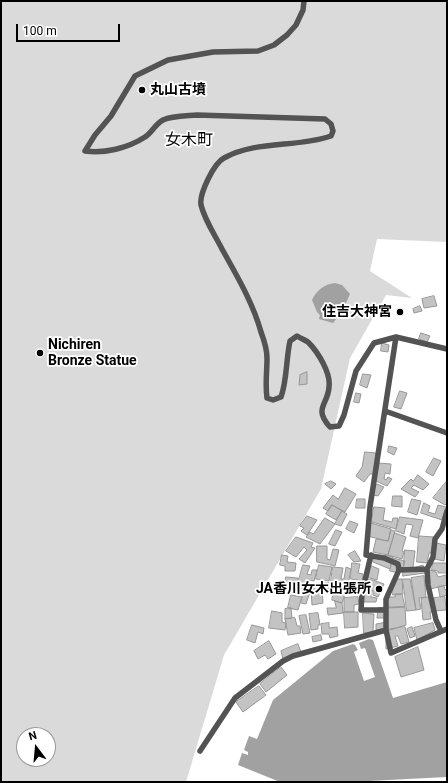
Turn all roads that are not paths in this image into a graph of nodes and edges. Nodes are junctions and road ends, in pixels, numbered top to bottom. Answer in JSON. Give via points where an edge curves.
{"nodes":[{"id":1,"x":304,"y":1,"type":"edge"},
{"id":2,"x":396,"y":337,"type":"junction"},
{"id":3,"x":447,"y":348,"type":"edge"},
{"id":4,"x":385,"y":411,"type":"junction"},
{"id":5,"x":447,"y":433,"type":"edge"},
{"id":6,"x":447,"y":511,"type":"edge"},
{"id":7,"x":372,"y":555,"type":"junction"},
{"id":8,"x":427,"y":569,"type":"junction"},
{"id":9,"x":399,"y":570,"type":"junction"},
{"id":10,"x":385,"y":610,"type":"junction"},
{"id":11,"x":386,"y":630,"type":"junction"},
{"id":12,"x":444,"y":630,"type":"edge"},
{"id":13,"x":200,"y":751,"type":"dead end"}],
"edges":[{"from":1,"to":2,"type":"street","via":[[296,25],[274,45],[258,51],[213,52],[168,60],[135,76],[111,116],[85,151],[102,152],[132,144],[146,137],[163,120],[179,117],[197,115],[325,119],[331,124],[331,136],[298,144],[265,145],[239,150],[222,159],[203,190],[201,204],[209,225],[249,300],[261,331],[267,356],[267,398],[273,400],[281,397],[290,341],[297,336],[308,342],[327,372],[329,388],[322,405],[323,419],[330,427],[338,426],[344,415],[356,371],[365,355],[374,343]]},
{"from":2,"to":3,"type":"street"},
{"from":2,"to":4,"type":"street"},
{"from":4,"to":5,"type":"street"},
{"from":4,"to":7,"type":"street","via":[[368,523],[366,555]]},
{"from":6,"to":8,"type":"street","via":[[442,529],[435,539],[433,557]]},
{"from":7,"to":9,"type":"street","via":[[395,561]]},
{"from":7,"to":10,"type":"street","via":[[362,593],[362,610]]},
{"from":8,"to":9,"type":"street"},
{"from":8,"to":12,"type":"street","via":[[435,616]]},
{"from":9,"to":10,"type":"street","via":[[386,599]]},
{"from":10,"to":11,"type":"street"},
{"from":11,"to":12,"type":"street","via":[[391,653]]},
{"from":11,"to":13,"type":"street","via":[[293,656],[283,662],[235,698]]}]}
